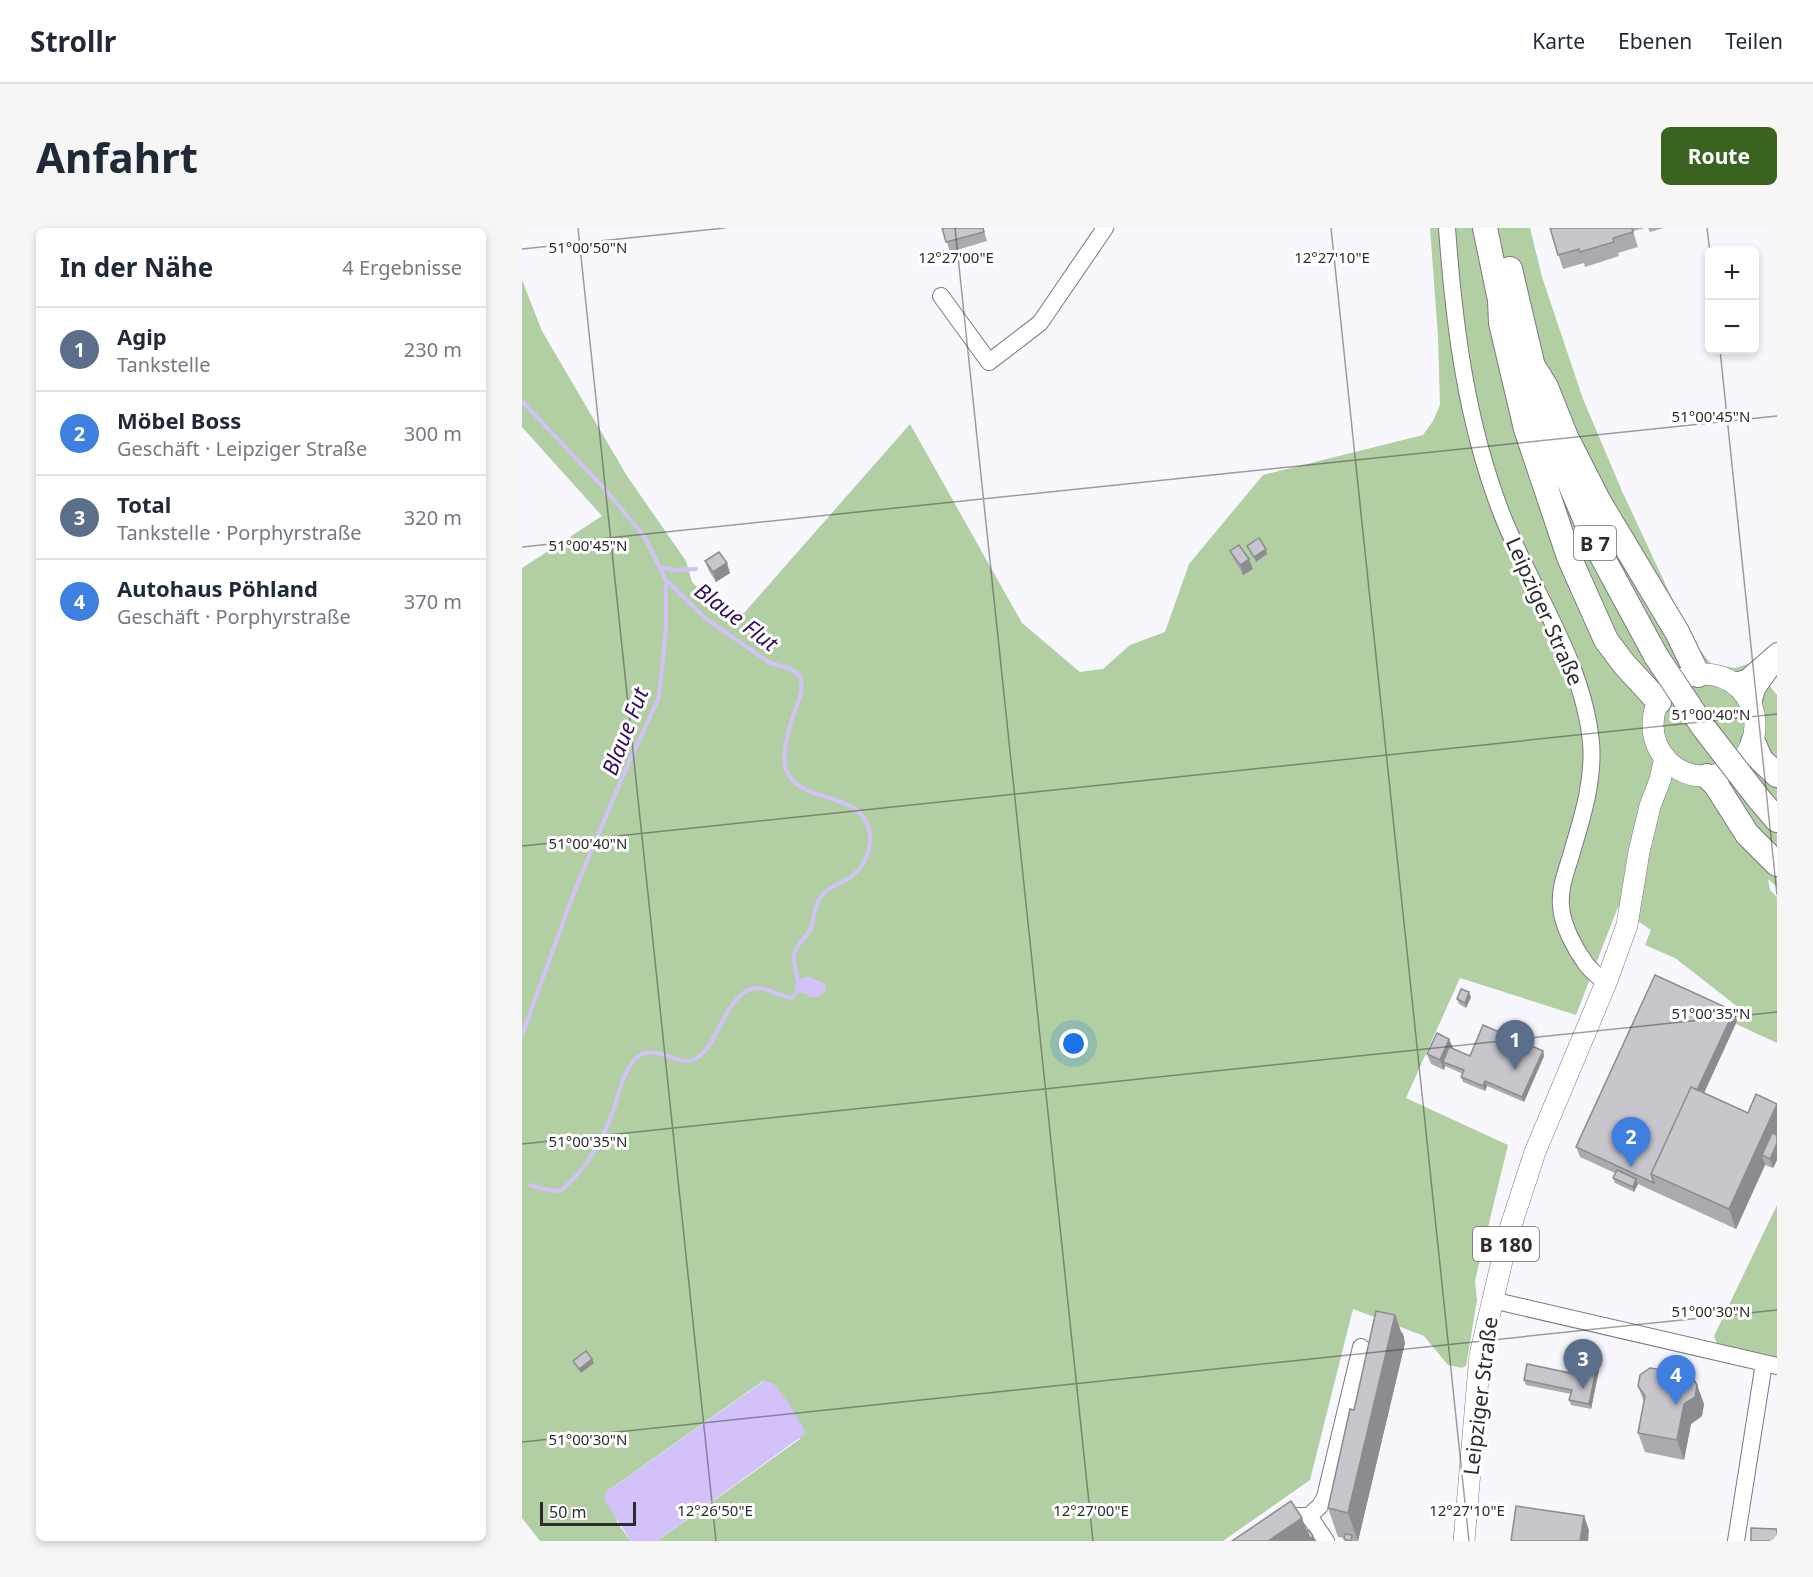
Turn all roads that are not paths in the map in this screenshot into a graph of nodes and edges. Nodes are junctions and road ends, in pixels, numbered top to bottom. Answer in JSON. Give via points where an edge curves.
{"nodes":[{"id":1,"x":1105,"y":228,"type":"edge"},
{"id":2,"x":1447,"y":228,"type":"edge"},
{"id":3,"x":1485,"y":228,"type":"edge"},
{"id":4,"x":1502,"y":228,"type":"edge"},
{"id":5,"x":941,"y":296,"type":"dead end"},
{"id":6,"x":1500,"y":300,"type":"junction"},
{"id":7,"x":1535,"y":369,"type":"junction"},
{"id":8,"x":1545,"y":425,"type":"junction"},
{"id":9,"x":1777,"y":651,"type":"edge"},
{"id":10,"x":1777,"y":661,"type":"edge"},
{"id":11,"x":1698,"y":675,"type":"junction"},
{"id":12,"x":1731,"y":682,"type":"junction"},
{"id":13,"x":1659,"y":702,"type":"junction"},
{"id":14,"x":1752,"y":707,"type":"junction"},
{"id":15,"x":1753,"y":742,"type":"junction"},
{"id":16,"x":1665,"y":758,"type":"junction"},
{"id":17,"x":1698,"y":775,"type":"junction"},
{"id":18,"x":1777,"y":775,"type":"edge"},
{"id":19,"x":1777,"y":820,"type":"edge"},
{"id":20,"x":1645,"y":829,"type":"junction"},
{"id":21,"x":1777,"y":864,"type":"edge"},
{"id":22,"x":1606,"y":982,"type":"junction"},
{"id":23,"x":1492,"y":1300,"type":"junction"},
{"id":24,"x":1360,"y":1347,"type":"dead end"},
{"id":25,"x":1770,"y":1365,"type":"edge"},
{"id":26,"x":1309,"y":1516,"type":"junction"},
{"id":27,"x":1282,"y":1524,"type":"edge"},
{"id":28,"x":1326,"y":1541,"type":"edge"},
{"id":29,"x":1464,"y":1541,"type":"edge"},
{"id":30,"x":1736,"y":1541,"type":"edge"}],
"edges":[{"from":1,"to":5,"type":"street","via":[[1040,323],[988,362]]},
{"from":2,"to":22,"type":"street","name":"Leipziger Straße","via":[[1455,325],[1477,438],[1501,512],[1567,657],[1587,718],[1591,765],[1561,892],[1561,907],[1586,964]]},
{"from":3,"to":6,"type":"highway","number":"B 7"},
{"from":4,"to":7,"type":"highway","number":"B 7"},
{"from":6,"to":8,"type":"highway","number":"B 7","via":[[1535,407]]},
{"from":6,"to":13,"type":"highway","via":[[1501,323],[1526,429],[1569,557],[1606,640]]},
{"from":7,"to":8,"type":"highway","number":"B 7"},
{"from":7,"to":11,"type":"highway","via":[[1598,501],[1677,632]]},
{"from":8,"to":19,"type":"highway","number":"B 7","bridge":true,"via":[[1597,547],[1656,656],[1704,728]]},
{"from":9,"to":12,"type":"street","via":[[1746,678]]},
{"from":10,"to":14,"type":"street","via":[[1757,688]]},
{"from":11,"to":12,"type":"main road","via":[[1715,675]]},
{"from":11,"to":13,"type":"main road","via":[[1680,681]]},
{"from":12,"to":14,"type":"main road"},
{"from":13,"to":16,"type":"main road","via":[[1653,724],[1658,748]]},
{"from":14,"to":15,"type":"main road"},
{"from":15,"to":17,"type":"main road","number":"B 180","via":[[1740,762],[1730,769]]},
{"from":15,"to":18,"type":"highway","via":[[1761,760]]},
{"from":16,"to":17,"type":"main road"},
{"from":16,"to":20,"type":"main road","name":"Leipziger Straße","number":"B 180"},
{"from":17,"to":20,"type":"main road","name":"Leipziger Straße","number":"B 180","via":[[1670,790]]},
{"from":17,"to":21,"type":"highway","via":[[1716,785],[1747,834]]},
{"from":20,"to":22,"type":"main road","name":"Leipziger Straße","number":"B 180","via":[[1627,925]]},
{"from":22,"to":23,"type":"main road","name":"Leipziger Straße","number":"B 180","via":[[1531,1165]]},
{"from":23,"to":25,"type":"street"},
{"from":23,"to":29,"type":"main road","name":"Leipziger Straße","number":"B 180","via":[[1477,1381]]},
{"from":24,"to":26,"type":"street","via":[[1325,1497]]},
{"from":25,"to":30,"type":"street"},
{"from":26,"to":27,"type":"street","via":[[1300,1515]]},
{"from":26,"to":28,"type":"street"}]}
